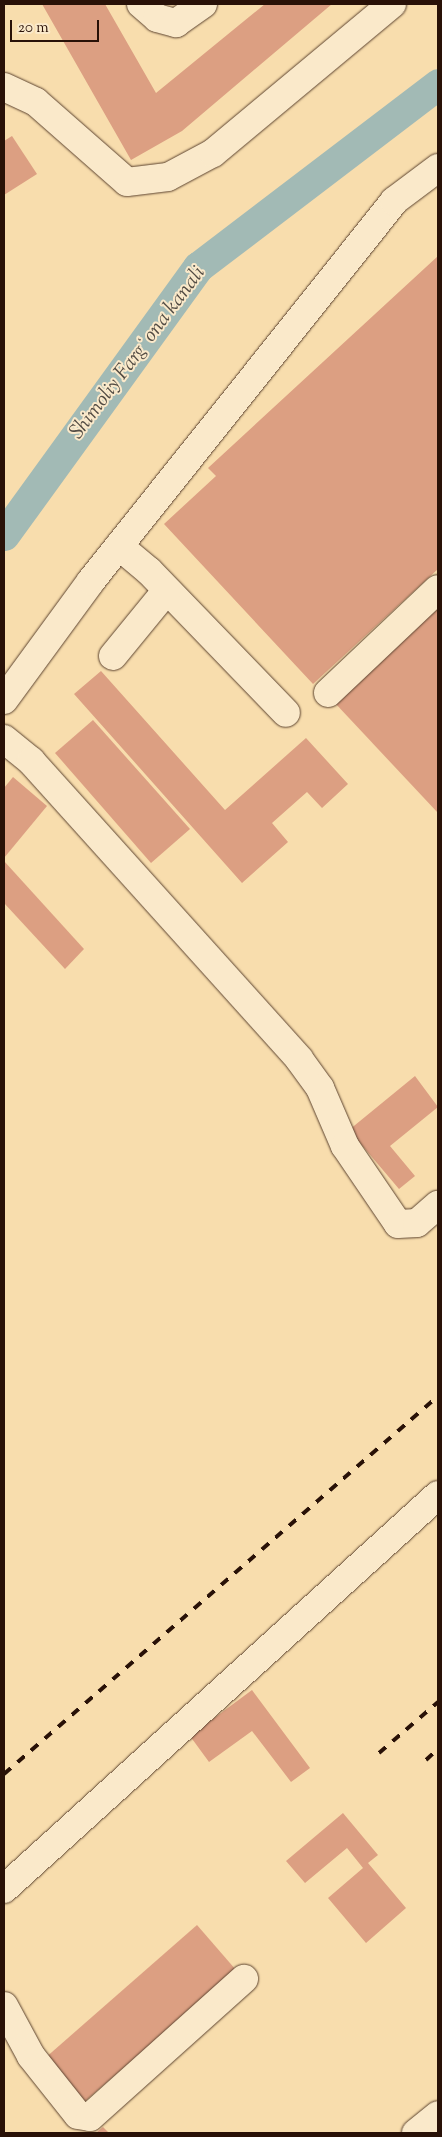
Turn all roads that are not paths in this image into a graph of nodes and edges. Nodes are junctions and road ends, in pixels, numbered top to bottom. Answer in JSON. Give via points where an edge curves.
{"nodes":[{"id":1,"x":141,"y":4,"type":"edge"},
{"id":2,"x":203,"y":4,"type":"edge"},
{"id":3,"x":392,"y":4,"type":"edge"},
{"id":4,"x":4,"y":87,"type":"edge"},
{"id":5,"x":438,"y":168,"type":"edge"},
{"id":6,"x":119,"y":546,"type":"junction"},
{"id":7,"x":438,"y":589,"type":"edge"},
{"id":8,"x":167,"y":590,"type":"junction"},
{"id":9,"x":113,"y":656,"type":"dead end"},
{"id":10,"x":328,"y":693,"type":"dead end"},
{"id":11,"x":4,"y":700,"type":"edge"},
{"id":12,"x":286,"y":713,"type":"dead end"},
{"id":13,"x":4,"y":739,"type":"edge"},
{"id":14,"x":438,"y":1205,"type":"edge"},
{"id":15,"x":438,"y":1495,"type":"edge"},
{"id":16,"x":4,"y":1889,"type":"edge"},
{"id":17,"x":244,"y":1979,"type":"dead end"},
{"id":18,"x":4,"y":2006,"type":"edge"},
{"id":19,"x":438,"y":2115,"type":"edge"},
{"id":20,"x":416,"y":2133,"type":"edge"}],
"edges":[{"from":1,"to":2,"type":"street","via":[[157,18],[176,23]]},
{"from":3,"to":4,"type":"street","via":[[213,153],[168,177],[127,182],[36,102]]},
{"from":5,"to":6,"type":"street","via":[[394,201]]},
{"from":6,"to":8,"type":"street"},
{"from":6,"to":11,"type":"street"},
{"from":7,"to":10,"type":"street"},
{"from":8,"to":9,"type":"street"},
{"from":8,"to":12,"type":"street"},
{"from":13,"to":14,"type":"street","via":[[31,761],[299,1059],[320,1088],[345,1146],[398,1224],[417,1223]]},
{"from":15,"to":16,"type":"street"},
{"from":17,"to":18,"type":"street","via":[[90,2117],[78,2115],[31,2056]]},
{"from":19,"to":20,"type":"street"}]}
